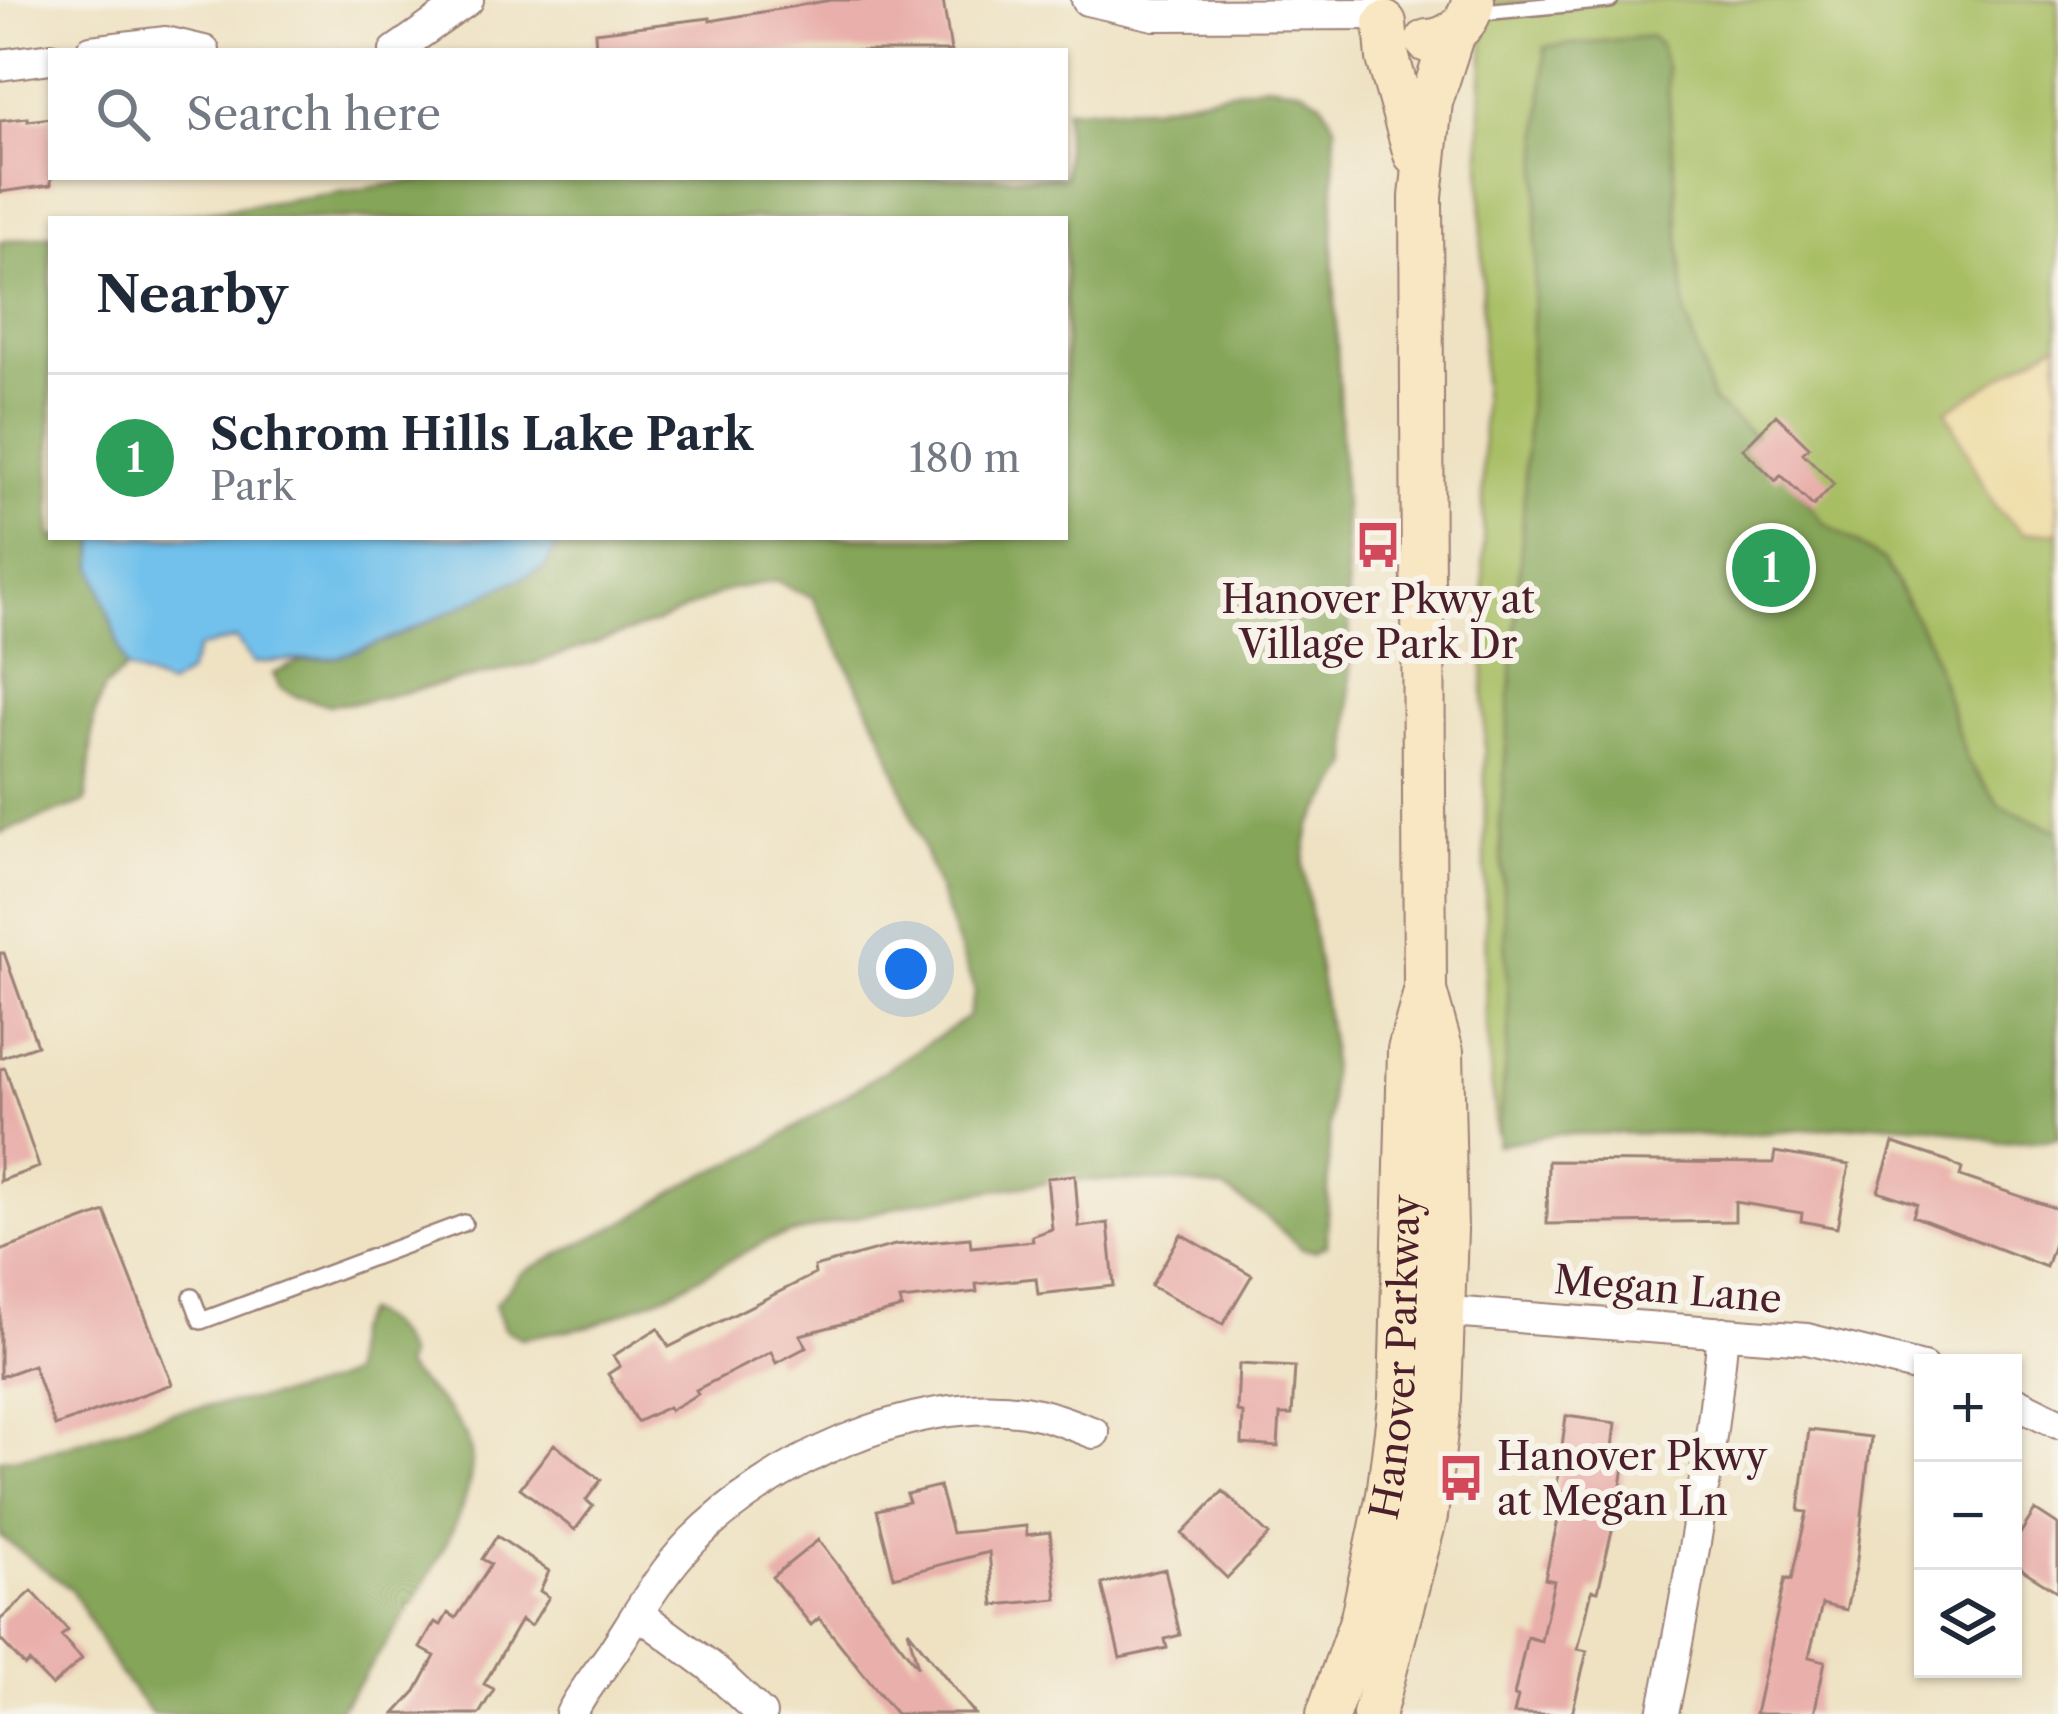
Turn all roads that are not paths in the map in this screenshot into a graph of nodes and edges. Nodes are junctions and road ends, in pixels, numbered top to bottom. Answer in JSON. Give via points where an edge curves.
{"nodes":[{"id":1,"x":468,"y":0,"type":"edge"},
{"id":2,"x":1087,"y":0,"type":"edge"},
{"id":3,"x":1610,"y":0,"type":"edge"},
{"id":4,"x":1380,"y":12,"type":"edge"},
{"id":5,"x":1465,"y":16,"type":"edge"},
{"id":6,"x":116,"y":48,"type":"edge"},
{"id":7,"x":191,"y":48,"type":"edge"},
{"id":8,"x":398,"y":48,"type":"edge"},
{"id":9,"x":48,"y":58,"type":"edge"},
{"id":10,"x":0,"y":65,"type":"edge"},
{"id":11,"x":1421,"y":197,"type":"junction"},
{"id":12,"x":464,"y":1223,"type":"dead end"},
{"id":13,"x":192,"y":1297,"type":"dead end"},
{"id":14,"x":1425,"y":1310,"type":"junction"},
{"id":15,"x":1723,"y":1332,"type":"junction"},
{"id":16,"x":1914,"y":1366,"type":"edge"},
{"id":17,"x":2022,"y":1405,"type":"edge"},
{"id":18,"x":2058,"y":1423,"type":"edge"},
{"id":19,"x":1094,"y":1433,"type":"dead end"},
{"id":20,"x":638,"y":1613,"type":"junction"},
{"id":21,"x":571,"y":1714,"type":"edge"},
{"id":22,"x":761,"y":1714,"type":"edge"},
{"id":23,"x":1328,"y":1714,"type":"edge"},
{"id":24,"x":1374,"y":1714,"type":"edge"},
{"id":25,"x":1663,"y":1714,"type":"edge"}],
"edges":[{"from":1,"to":8,"type":"street"},
{"from":2,"to":4,"type":"street","via":[[1154,16]]},
{"from":3,"to":5,"type":"lane"},
{"from":4,"to":5,"type":"street","via":[[1399,36],[1417,42],[1436,41]]},
{"from":4,"to":11,"type":"street","name":"Hanover Parkway"},
{"from":5,"to":11,"type":"street","name":"Hanover Parkway","via":[[1431,102]]},
{"from":6,"to":7,"type":"street","via":[[166,42]]},
{"from":9,"to":10,"type":"street"},
{"from":11,"to":14,"type":"street","name":"Hanover Parkway","via":[[1425,991],[1442,1052]]},
{"from":12,"to":13,"type":"lane","via":[[201,1321]]},
{"from":14,"to":15,"type":"street","name":"Megan Lane"},
{"from":14,"to":23,"type":"street","name":"Hanover Parkway","via":[[1400,1399],[1362,1618]]},
{"from":14,"to":24,"type":"street","name":"Hanover Parkway","via":[[1441,1399],[1426,1516]]},
{"from":15,"to":16,"type":"street","name":"Megan Lane","via":[[1807,1339]]},
{"from":15,"to":25,"type":"street","via":[[1691,1578]]},
{"from":17,"to":18,"type":"street"},
{"from":19,"to":20,"type":"street","via":[[1003,1409],[923,1417],[836,1442],[735,1501]]},
{"from":20,"to":21,"type":"street"},
{"from":20,"to":22,"type":"street"}]}
